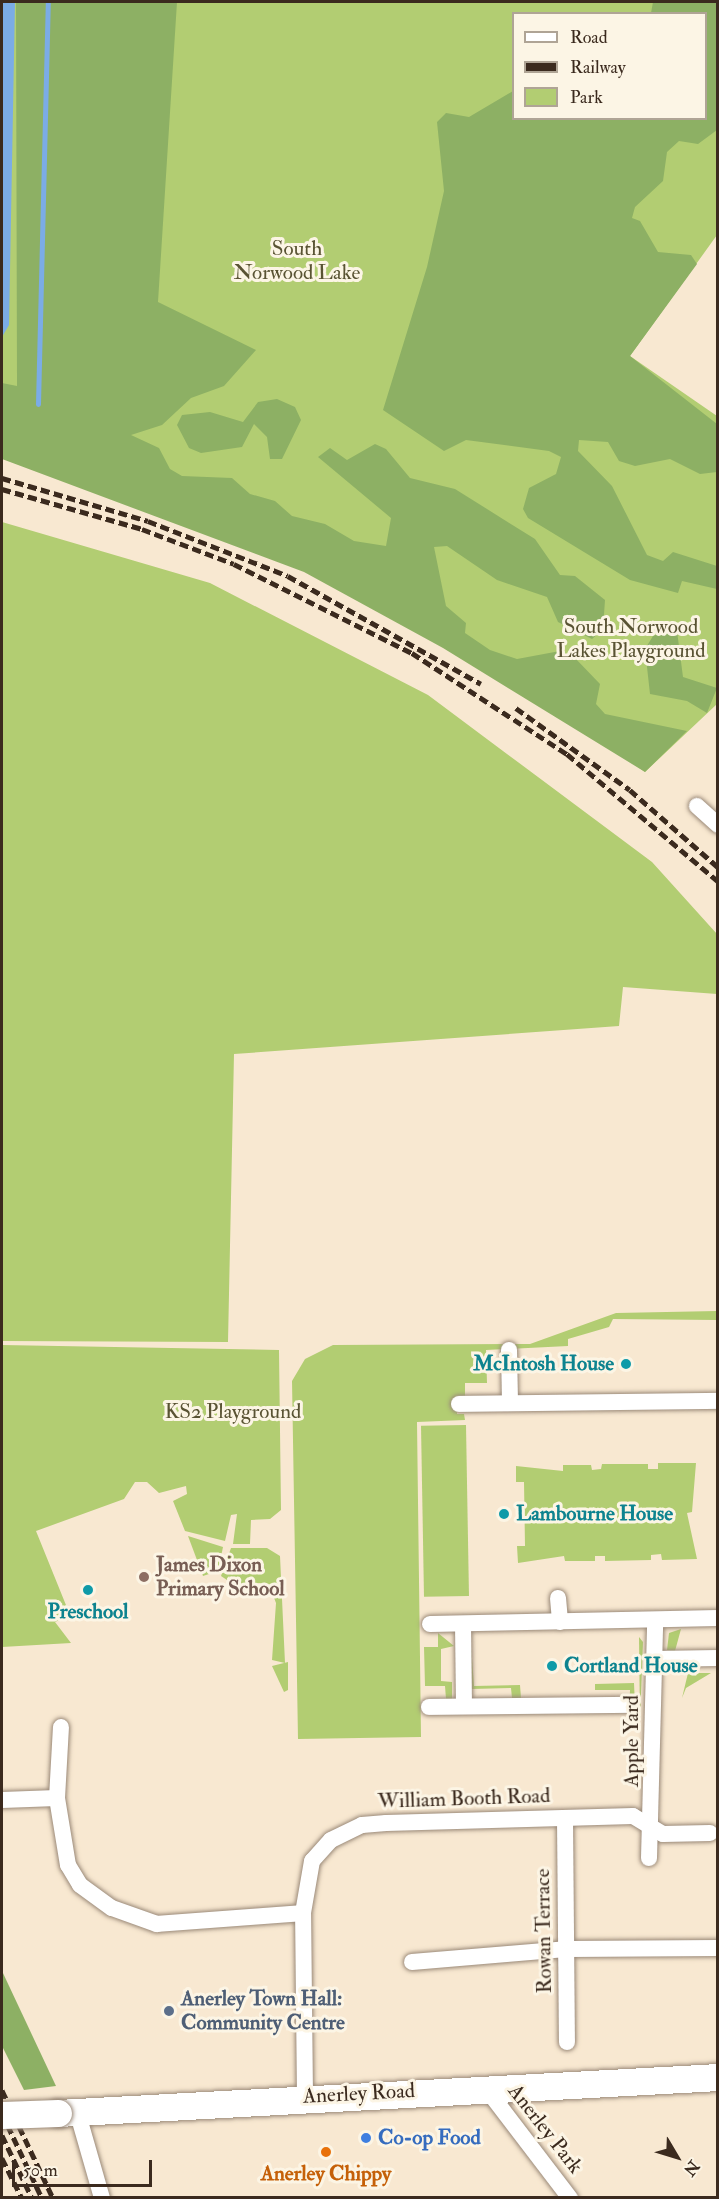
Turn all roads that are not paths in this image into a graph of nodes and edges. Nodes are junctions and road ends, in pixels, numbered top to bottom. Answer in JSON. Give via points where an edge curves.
{"nodes":[{"id":1,"x":697,"y":806,"type":"dead end"},
{"id":2,"x":717,"y":825,"type":"edge"},
{"id":3,"x":509,"y":1350,"type":"dead end"},
{"id":4,"x":717,"y":1401,"type":"edge"},
{"id":5,"x":510,"y":1403,"type":"junction"},
{"id":6,"x":459,"y":1404,"type":"dead end"},
{"id":7,"x":558,"y":1598,"type":"dead end"},
{"id":8,"x":717,"y":1618,"type":"edge"},
{"id":9,"x":655,"y":1621,"type":"junction"},
{"id":10,"x":560,"y":1622,"type":"junction"},
{"id":11,"x":430,"y":1624,"type":"dead end"},
{"id":12,"x":463,"y":1624,"type":"junction"},
{"id":13,"x":717,"y":1658,"type":"edge"},
{"id":14,"x":655,"y":1659,"type":"junction"},
{"id":15,"x":628,"y":1705,"type":"dead end"},
{"id":16,"x":464,"y":1706,"type":"junction"},
{"id":17,"x":429,"y":1707,"type":"dead end"},
{"id":18,"x":61,"y":1727,"type":"dead end"},
{"id":19,"x":57,"y":1798,"type":"junction"},
{"id":20,"x":2,"y":1800,"type":"edge"},
{"id":21,"x":565,"y":1819,"type":"junction"},
{"id":22,"x":651,"y":1823,"type":"junction"},
{"id":23,"x":710,"y":1833,"type":"dead end"},
{"id":24,"x":649,"y":1858,"type":"dead end"},
{"id":25,"x":303,"y":1913,"type":"junction"},
{"id":26,"x":717,"y":1948,"type":"edge"},
{"id":27,"x":568,"y":1949,"type":"junction"},
{"id":28,"x":412,"y":1962,"type":"dead end"},
{"id":29,"x":567,"y":2042,"type":"dead end"},
{"id":30,"x":717,"y":2077,"type":"edge"},
{"id":31,"x":485,"y":2087,"type":"junction"},
{"id":32,"x":305,"y":2097,"type":"junction"},
{"id":33,"x":67,"y":2112,"type":"junction"},
{"id":34,"x":2,"y":2115,"type":"edge"},
{"id":35,"x":102,"y":2198,"type":"edge"},
{"id":36,"x":570,"y":2198,"type":"edge"}],
"edges":[{"from":1,"to":2,"type":"street"},
{"from":3,"to":5,"type":"street"},
{"from":4,"to":5,"type":"street"},
{"from":5,"to":6,"type":"street"},
{"from":7,"to":10,"type":"street"},
{"from":8,"to":9,"type":"street"},
{"from":9,"to":10,"type":"street"},
{"from":9,"to":14,"type":"street","name":"Apple Yard"},
{"from":10,"to":12,"type":"street"},
{"from":11,"to":12,"type":"street"},
{"from":12,"to":16,"type":"street"},
{"from":13,"to":14,"type":"street"},
{"from":14,"to":22,"type":"street","name":"Apple Yard"},
{"from":15,"to":16,"type":"street","name":"Apple Yard"},
{"from":16,"to":17,"type":"street","name":"Apple Yard"},
{"from":18,"to":19,"type":"street"},
{"from":19,"to":20,"type":"street"},
{"from":19,"to":25,"type":"street","via":[[68,1865],[80,1885],[112,1908],[158,1924]]},
{"from":21,"to":22,"type":"street","name":"William Booth Road","via":[[633,1816]]},
{"from":21,"to":25,"type":"street","name":"William Booth Road","via":[[362,1825],[321,1848],[308,1874]]},
{"from":21,"to":27,"type":"street","name":"Rowan Terrace"},
{"from":22,"to":23,"type":"street","name":"William Booth Road","via":[[663,1834]]},
{"from":22,"to":24,"type":"street"},
{"from":25,"to":32,"type":"street","name":"William Booth Road"},
{"from":26,"to":27,"type":"street"},
{"from":27,"to":28,"type":"street"},
{"from":27,"to":29,"type":"street","name":"Rowan Terrace"},
{"from":30,"to":31,"type":"main road","name":"Anerley Road"},
{"from":31,"to":32,"type":"main road","name":"Anerley Road"},
{"from":31,"to":36,"type":"street","name":"Anerley Park"},
{"from":32,"to":33,"type":"main road","name":"Anerley Road"},
{"from":33,"to":34,"type":"main road","name":"Anerley Road","bridge":true},
{"from":33,"to":35,"type":"street"}]}
